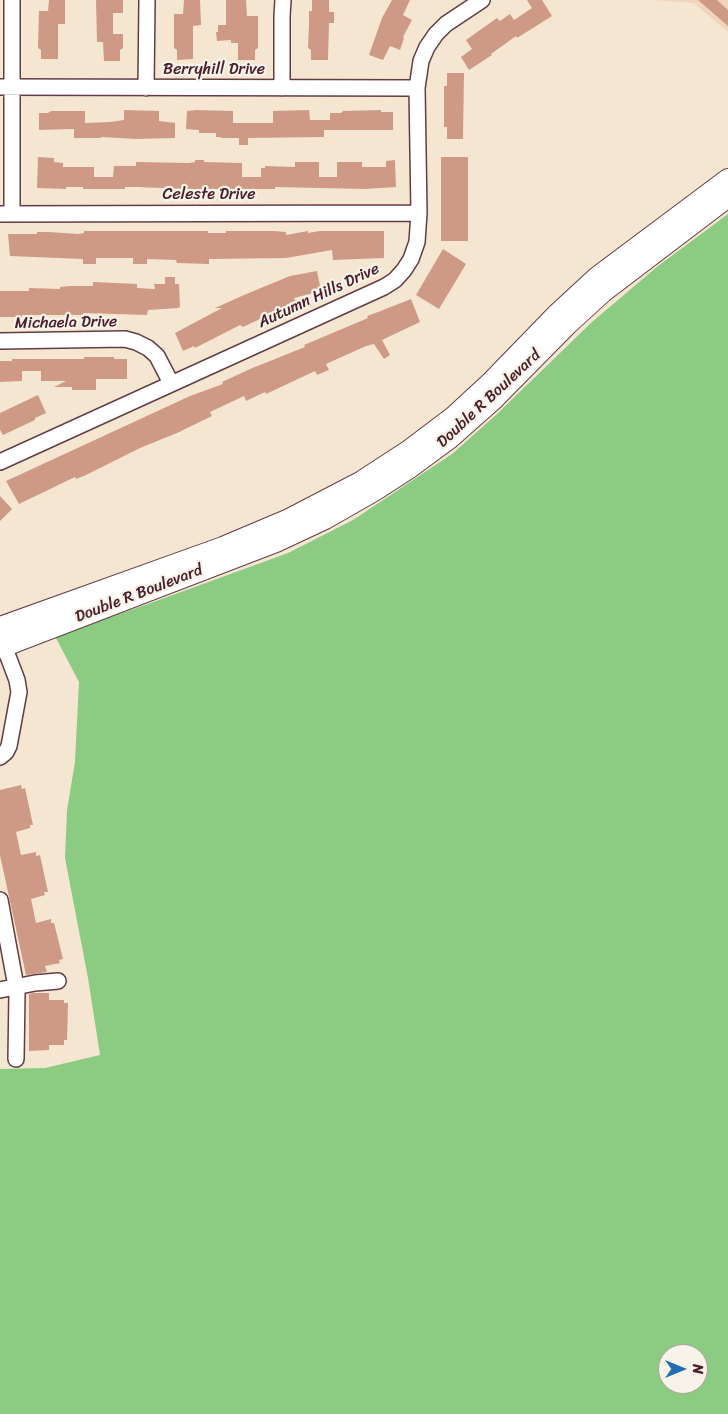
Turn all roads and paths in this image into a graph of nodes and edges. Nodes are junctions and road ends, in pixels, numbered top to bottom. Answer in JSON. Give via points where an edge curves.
{"nodes":[{"id":1,"x":12,"y":0,"type":"edge"},
{"id":2,"x":147,"y":0,"type":"edge"},
{"id":3,"x":283,"y":0,"type":"edge"},
{"id":4,"x":482,"y":0,"type":"edge"},
{"id":5,"x":6,"y":87,"type":"edge"},
{"id":6,"x":146,"y":88,"type":"junction"},
{"id":7,"x":282,"y":88,"type":"junction"},
{"id":8,"x":417,"y":88,"type":"junction"},
{"id":9,"x":728,"y":179,"type":"edge"},
{"id":10,"x":728,"y":197,"type":"edge"},
{"id":11,"x":419,"y":213,"type":"junction"},
{"id":12,"x":6,"y":214,"type":"edge"},
{"id":13,"x":0,"y":341,"type":"edge"},
{"id":14,"x":171,"y":384,"type":"junction"},
{"id":15,"x":0,"y":462,"type":"edge"},
{"id":16,"x":0,"y":627,"type":"edge"},
{"id":17,"x":2,"y":647,"type":"edge"},
{"id":18,"x":0,"y":757,"type":"edge"},
{"id":19,"x":0,"y":900,"type":"edge"},
{"id":20,"x":58,"y":980,"type":"dead end"},
{"id":21,"x":16,"y":987,"type":"junction"},
{"id":22,"x":0,"y":990,"type":"edge"},
{"id":23,"x":16,"y":1059,"type":"dead end"}],
"edges":[{"from":1,"to":5,"type":"street"},
{"from":2,"to":6,"type":"street"},
{"from":3,"to":7,"type":"street"},
{"from":4,"to":8,"type":"street","name":"Autumn Hills Drive","via":[[436,34],[421,61]]},
{"from":5,"to":6,"type":"street","name":"Berryhill Drive"},
{"from":5,"to":12,"type":"street"},
{"from":6,"to":7,"type":"street","name":"Berryhill Drive"},
{"from":7,"to":8,"type":"street","name":"Berryhill Drive"},
{"from":8,"to":11,"type":"street","name":"Autumn Hills Drive"},
{"from":9,"to":16,"type":"main road","name":"Double R Boulevard","via":[[598,277],[453,417],[362,481],[310,510],[231,544]]},
{"from":10,"to":17,"type":"main road","name":"Double R Boulevard","via":[[603,292],[493,400],[449,438],[374,491],[276,542]]},
{"from":11,"to":12,"type":"street","name":"Celeste Drive"},
{"from":11,"to":14,"type":"street","name":"Autumn Hills Drive","via":[[416,249],[395,280]]},
{"from":13,"to":14,"type":"street","name":"Michaela Drive","via":[[125,339],[148,348],[157,356]]},
{"from":14,"to":15,"type":"street","name":"Autumn Hills Drive"},
{"from":17,"to":18,"type":"street","via":[[17,680],[18,692],[9,746]]},
{"from":19,"to":21,"type":"street"},
{"from":20,"to":21,"type":"street"},
{"from":21,"to":22,"type":"street"},
{"from":21,"to":23,"type":"street"}]}
